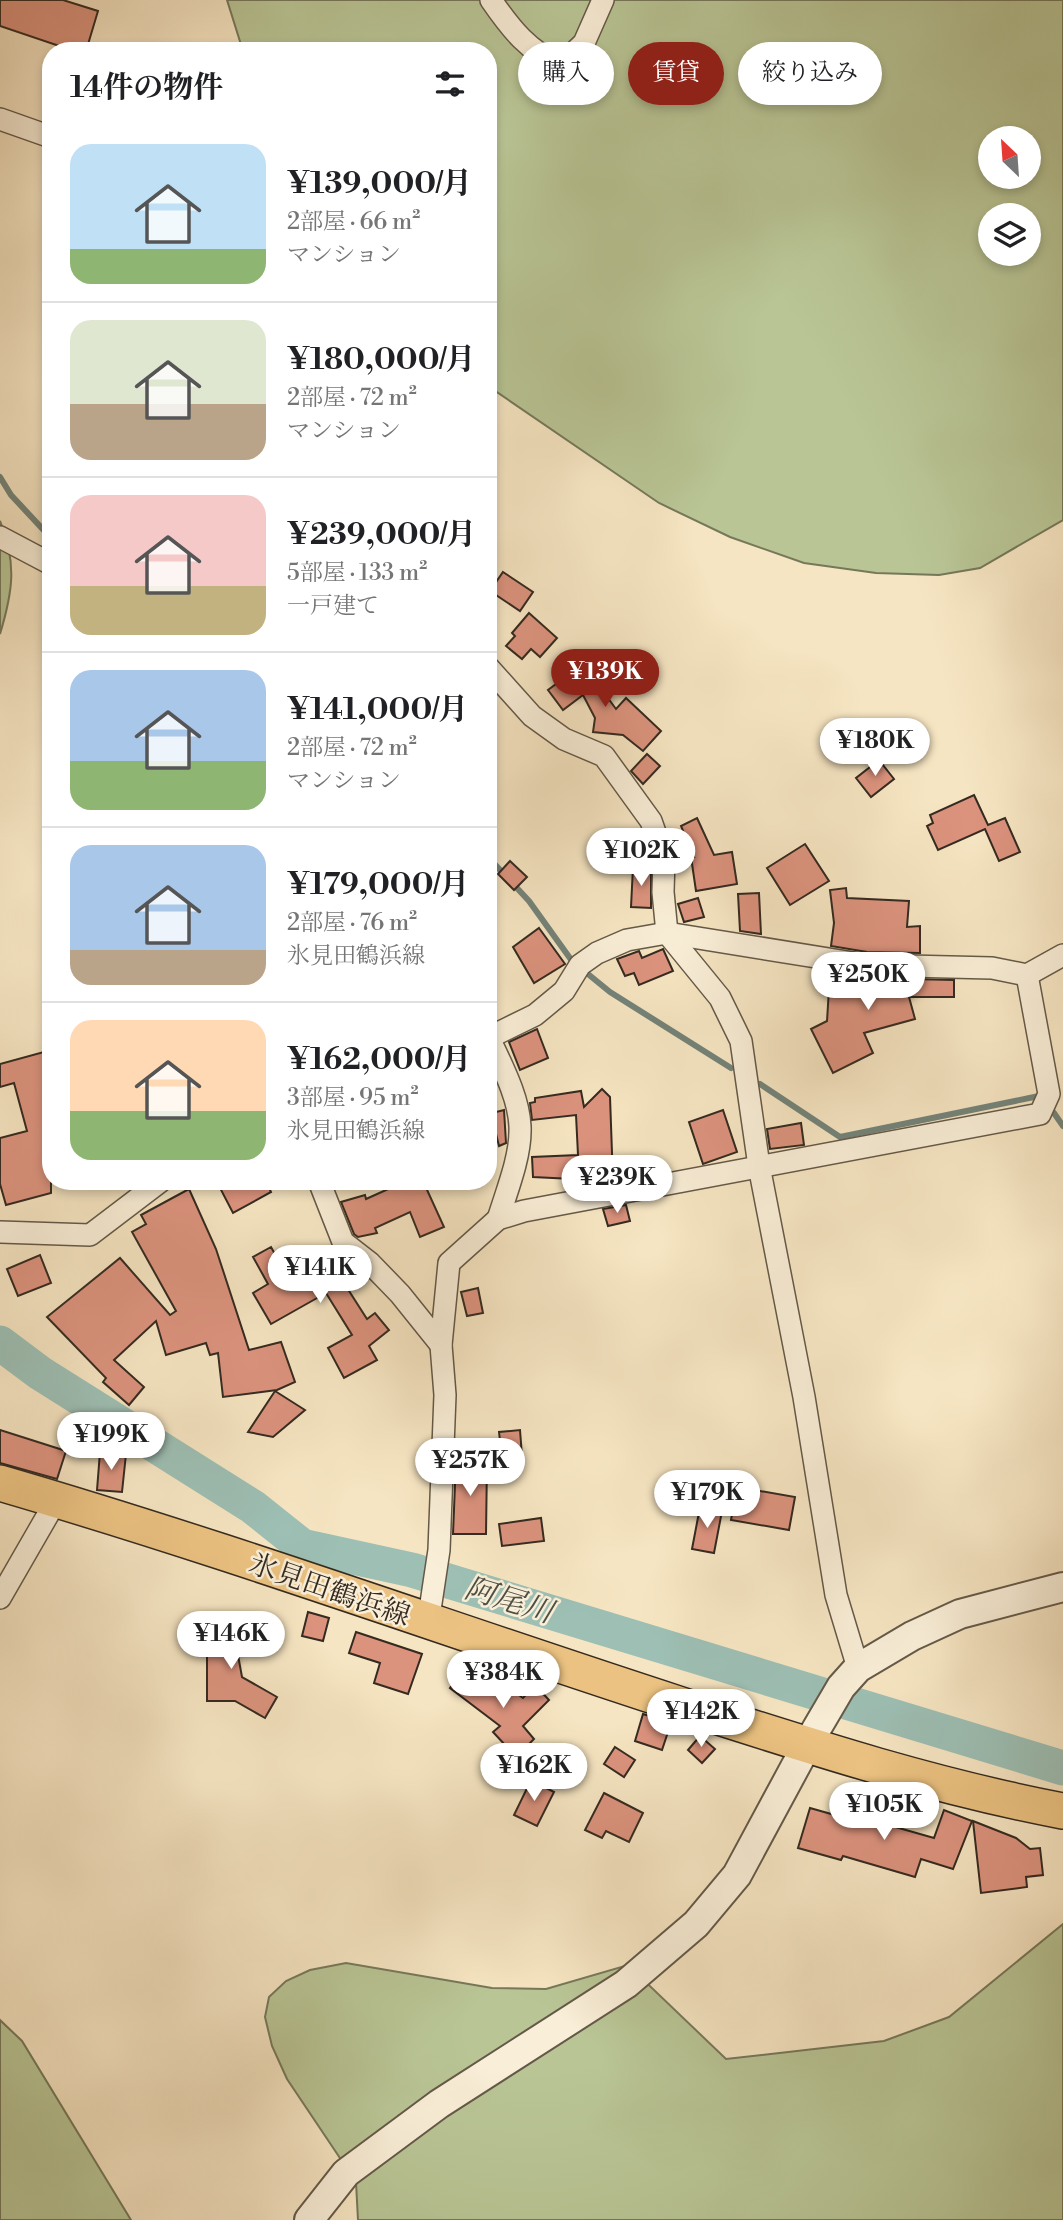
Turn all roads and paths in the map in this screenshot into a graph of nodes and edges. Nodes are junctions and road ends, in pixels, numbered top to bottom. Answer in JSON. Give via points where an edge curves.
{"nodes":[{"id":1,"x":491,"y":0,"type":"edge"},
{"id":2,"x":603,"y":0,"type":"edge"},
{"id":3,"x":0,"y":119,"type":"edge"},
{"id":4,"x":42,"y":134,"type":"edge"},
{"id":5,"x":0,"y":537,"type":"edge"},
{"id":6,"x":42,"y":559,"type":"edge"},
{"id":7,"x":497,"y":677,"type":"edge"},
{"id":8,"x":667,"y":933,"type":"junction"},
{"id":9,"x":1063,"y":955,"type":"edge"},
{"id":10,"x":1027,"y":975,"type":"junction"},
{"id":11,"x":497,"y":1034,"type":"edge"},
{"id":12,"x":497,"y":1054,"type":"edge"},
{"id":13,"x":759,"y":1166,"type":"junction"},
{"id":14,"x":149,"y":1190,"type":"edge"},
{"id":15,"x":323,"y":1190,"type":"edge"},
{"id":16,"x":498,"y":1219,"type":"junction"},
{"id":17,"x":0,"y":1232,"type":"edge"},
{"id":18,"x":441,"y":1345,"type":"junction"},
{"id":19,"x":0,"y":1483,"type":"edge"},
{"id":20,"x":57,"y":1499,"type":"junction"},
{"id":21,"x":1063,"y":1587,"type":"edge"},
{"id":22,"x":0,"y":1598,"type":"edge"},
{"id":23,"x":429,"y":1611,"type":"junction"},
{"id":24,"x":850,"y":1677,"type":"junction"},
{"id":25,"x":813,"y":1734,"type":"junction"},
{"id":26,"x":1063,"y":1811,"type":"edge"},
{"id":27,"x":309,"y":2220,"type":"edge"}],
"edges":[{"from":1,"to":2,"type":"street","via":[[537,55],[561,65],[584,43]]},
{"from":3,"to":4,"type":"street"},
{"from":5,"to":6,"type":"street"},
{"from":7,"to":8,"type":"street","via":[[532,716],[564,739],[604,756],[651,821],[664,858]]},
{"from":8,"to":10,"type":"street","via":[[866,965],[992,968]]},
{"from":8,"to":11,"type":"street","via":[[627,940],[597,953],[580,965],[564,991],[535,1015]]},
{"from":8,"to":13,"type":"street","via":[[720,998],[741,1041]]},
{"from":9,"to":10,"type":"street"},
{"from":10,"to":13,"type":"street","via":[[1049,1094],[1040,1114]]},
{"from":12,"to":16,"type":"street","via":[[513,1087],[522,1141]]},
{"from":13,"to":16,"type":"street"},
{"from":13,"to":24,"type":"street","via":[[804,1397]]},
{"from":14,"to":17,"type":"street","via":[[90,1235]]},
{"from":15,"to":18,"type":"street","via":[[343,1242],[400,1294]]},
{"from":16,"to":18,"type":"street","via":[[449,1263]]},
{"from":18,"to":23,"type":"street","via":[[445,1395],[439,1550]]},
{"from":19,"to":20,"type":"main road","name":"氷見田鶴浜線"},
{"from":20,"to":22,"type":"street"},
{"from":20,"to":23,"type":"main road","name":"氷見田鶴浜線"},
{"from":21,"to":24,"type":"street","via":[[960,1614],[912,1636]]},
{"from":23,"to":25,"type":"main road","name":"氷見田鶴浜線"},
{"from":24,"to":25,"type":"street"},
{"from":25,"to":26,"type":"main road","name":"氷見田鶴浜線","via":[[997,1798]]},
{"from":25,"to":27,"type":"street","via":[[737,1875],[696,1924],[626,1984],[439,2104],[346,2173]]}]}
